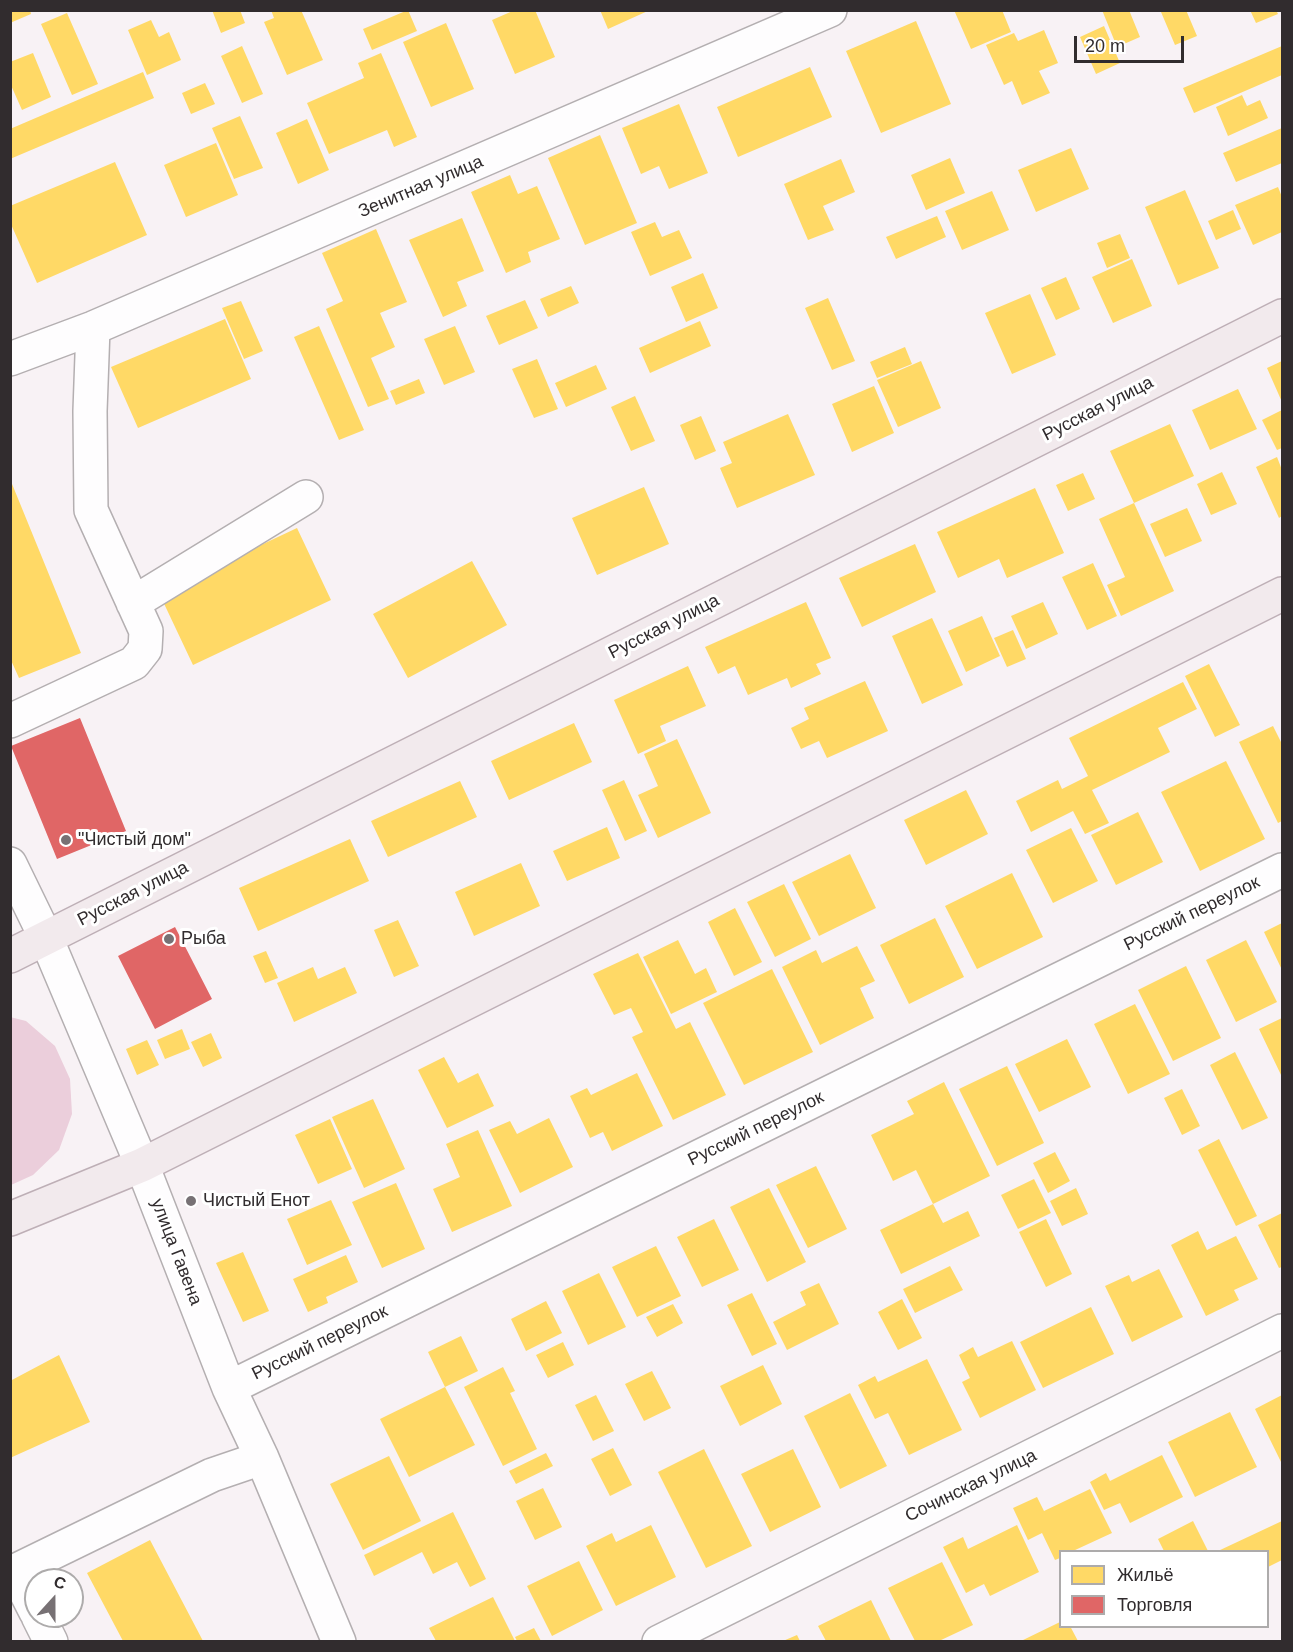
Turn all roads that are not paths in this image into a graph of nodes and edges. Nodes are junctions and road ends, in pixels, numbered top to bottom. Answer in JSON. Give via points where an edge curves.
{"nodes":[{"id":1,"x":830,"y":10,"type":"edge"},
{"id":2,"x":1282,"y":316,"type":"edge"},
{"id":3,"x":93,"y":328,"type":"junction"},
{"id":4,"x":10,"y":359,"type":"edge"},
{"id":5,"x":306,"y":497,"type":"dead end"},
{"id":6,"x":1282,"y":594,"type":"edge"},
{"id":7,"x":133,"y":603,"type":"junction"},
{"id":8,"x":10,"y":721,"type":"edge"},
{"id":9,"x":10,"y":864,"type":"edge"},
{"id":10,"x":1282,"y":870,"type":"edge"},
{"id":11,"x":46,"y":938,"type":"junction"},
{"id":12,"x":10,"y":956,"type":"edge"},
{"id":13,"x":142,"y":1165,"type":"junction"},
{"id":14,"x":10,"y":1219,"type":"edge"},
{"id":15,"x":1282,"y":1332,"type":"edge"},
{"id":16,"x":229,"y":1388,"type":"junction"},
{"id":17,"x":262,"y":1458,"type":"junction"},
{"id":18,"x":13,"y":1572,"type":"edge"},
{"id":19,"x":24,"y":1591,"type":"edge"},
{"id":20,"x":339,"y":1641,"type":"edge"},
{"id":21,"x":659,"y":1641,"type":"edge"}],
"edges":[{"from":1,"to":3,"type":"street","name":"Зенитная улица"},
{"from":2,"to":11,"type":"main road","name":"Русская улица"},
{"from":3,"to":4,"type":"street","name":"Зенитная улица"},
{"from":3,"to":7,"type":"street","via":[[91,510]]},
{"from":5,"to":7,"type":"street"},
{"from":6,"to":13,"type":"main road"},
{"from":7,"to":8,"type":"street","via":[[146,631],[145,649],[134,663]]},
{"from":9,"to":11,"type":"street","name":"улица Гавена"},
{"from":10,"to":16,"type":"street","name":"Русский переулок"},
{"from":11,"to":12,"type":"main road","name":"Русская улица"},
{"from":11,"to":13,"type":"street","name":"улица Гавена"},
{"from":13,"to":14,"type":"main road"},
{"from":13,"to":16,"type":"street","name":"улица Гавена"},
{"from":15,"to":21,"type":"street","name":"Сочинская улица"},
{"from":16,"to":17,"type":"street","name":"улица Гавена"},
{"from":17,"to":18,"type":"street","via":[[212,1475]]},
{"from":17,"to":20,"type":"street","name":"улица Гавена"},
{"from":18,"to":19,"type":"street"}]}
